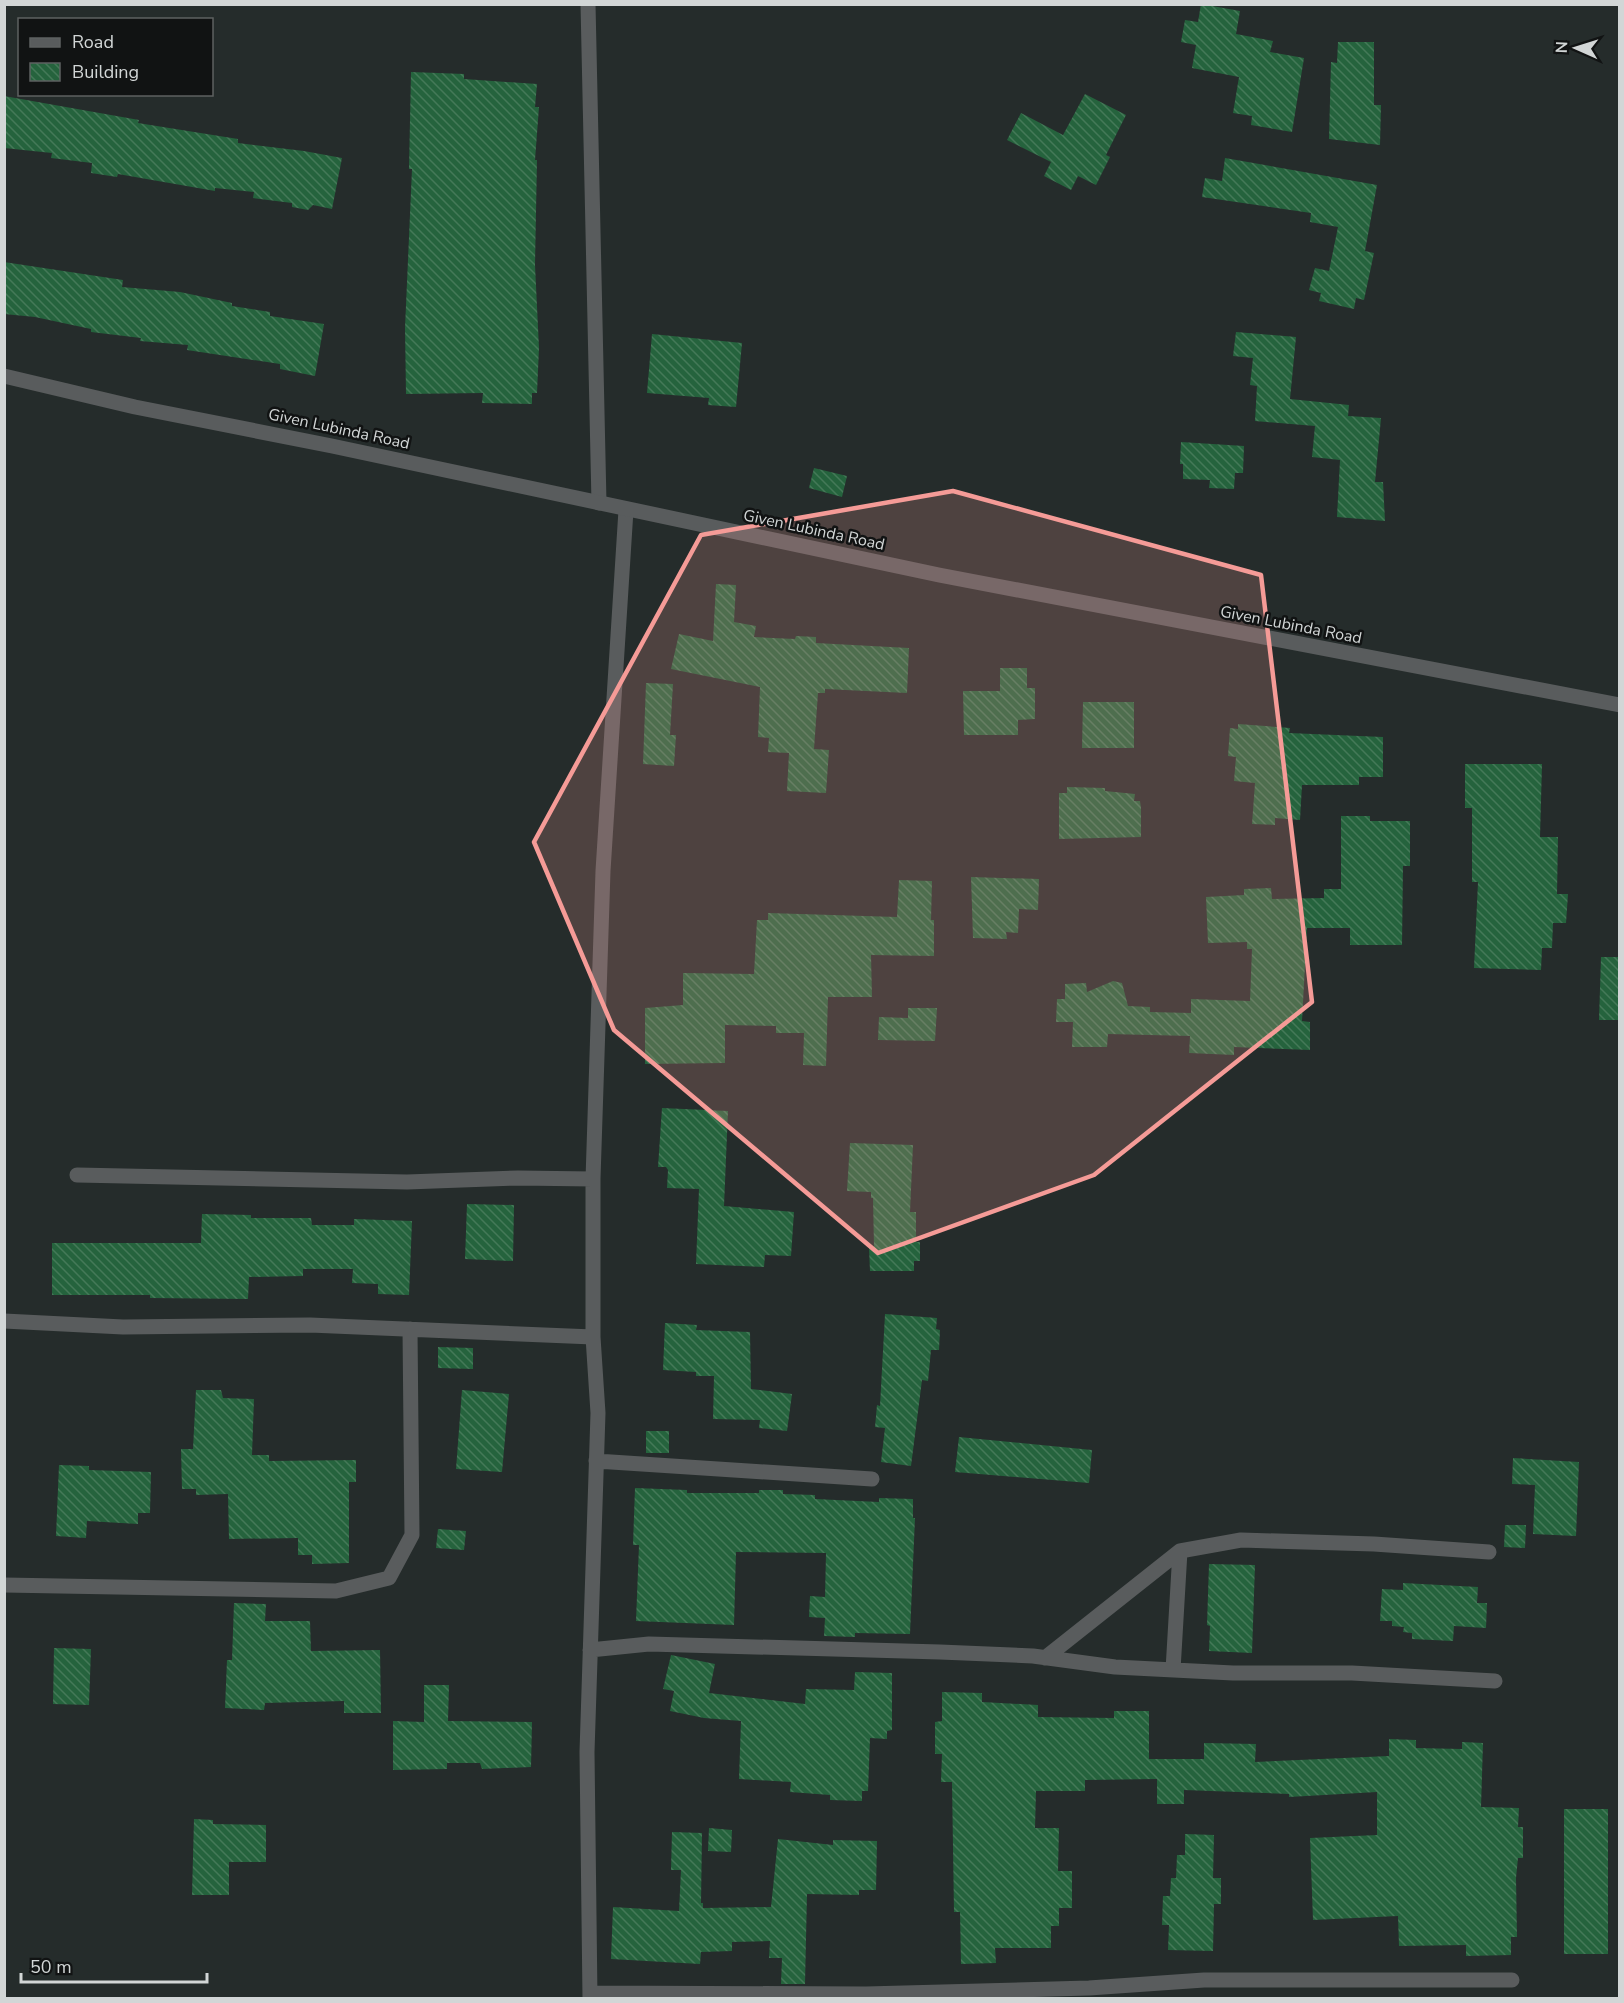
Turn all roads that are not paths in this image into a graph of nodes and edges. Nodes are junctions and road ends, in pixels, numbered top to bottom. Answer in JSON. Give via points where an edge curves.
{"nodes":[{"id":1,"x":588,"y":4,"type":"edge"},
{"id":2,"x":4,"y":376,"type":"edge"},
{"id":3,"x":599,"y":503,"type":"junction"},
{"id":4,"x":626,"y":510,"type":"junction"},
{"id":5,"x":1620,"y":705,"type":"edge"},
{"id":6,"x":77,"y":1175,"type":"dead end"},
{"id":7,"x":593,"y":1179,"type":"junction"},
{"id":8,"x":4,"y":1321,"type":"edge"},
{"id":9,"x":410,"y":1329,"type":"junction"},
{"id":10,"x":593,"y":1337,"type":"junction"},
{"id":11,"x":596,"y":1461,"type":"junction"},
{"id":12,"x":872,"y":1479,"type":"dead end"},
{"id":13,"x":1179,"y":1551,"type":"junction"},
{"id":14,"x":1489,"y":1552,"type":"dead end"},
{"id":15,"x":4,"y":1585,"type":"edge"},
{"id":16,"x":590,"y":1650,"type":"junction"},
{"id":17,"x":1045,"y":1658,"type":"junction"},
{"id":18,"x":1173,"y":1670,"type":"junction"},
{"id":19,"x":1495,"y":1681,"type":"dead end"},
{"id":20,"x":1512,"y":1980,"type":"dead end"},
{"id":21,"x":590,"y":1996,"type":"edge"}],
"edges":[{"from":1,"to":3,"type":"street"},
{"from":2,"to":3,"type":"street","name":"Given Lubinda Road"},
{"from":3,"to":4,"type":"street","name":"Given Lubinda Road"},
{"from":4,"to":5,"type":"street","name":"Given Lubinda Road","via":[[939,575]]},
{"from":4,"to":7,"type":"street","via":[[602,883]]},
{"from":6,"to":7,"type":"street","via":[[407,1182]]},
{"from":7,"to":10,"type":"street"},
{"from":8,"to":9,"type":"street","via":[[123,1327],[310,1325]]},
{"from":9,"to":10,"type":"street"},
{"from":9,"to":15,"type":"street","via":[[412,1535],[389,1578],[336,1591]]},
{"from":10,"to":11,"type":"street"},
{"from":11,"to":12,"type":"street"},
{"from":11,"to":16,"type":"street"},
{"from":13,"to":14,"type":"street","via":[[1241,1540]]},
{"from":13,"to":17,"type":"street"},
{"from":13,"to":18,"type":"street"},
{"from":16,"to":17,"type":"street","via":[[649,1644]]},
{"from":16,"to":21,"type":"street"},
{"from":17,"to":18,"type":"street"},
{"from":18,"to":19,"type":"street","via":[[1352,1673]]},
{"from":20,"to":21,"type":"street","via":[[1204,1980],[1089,1988],[866,1994]]}]}
